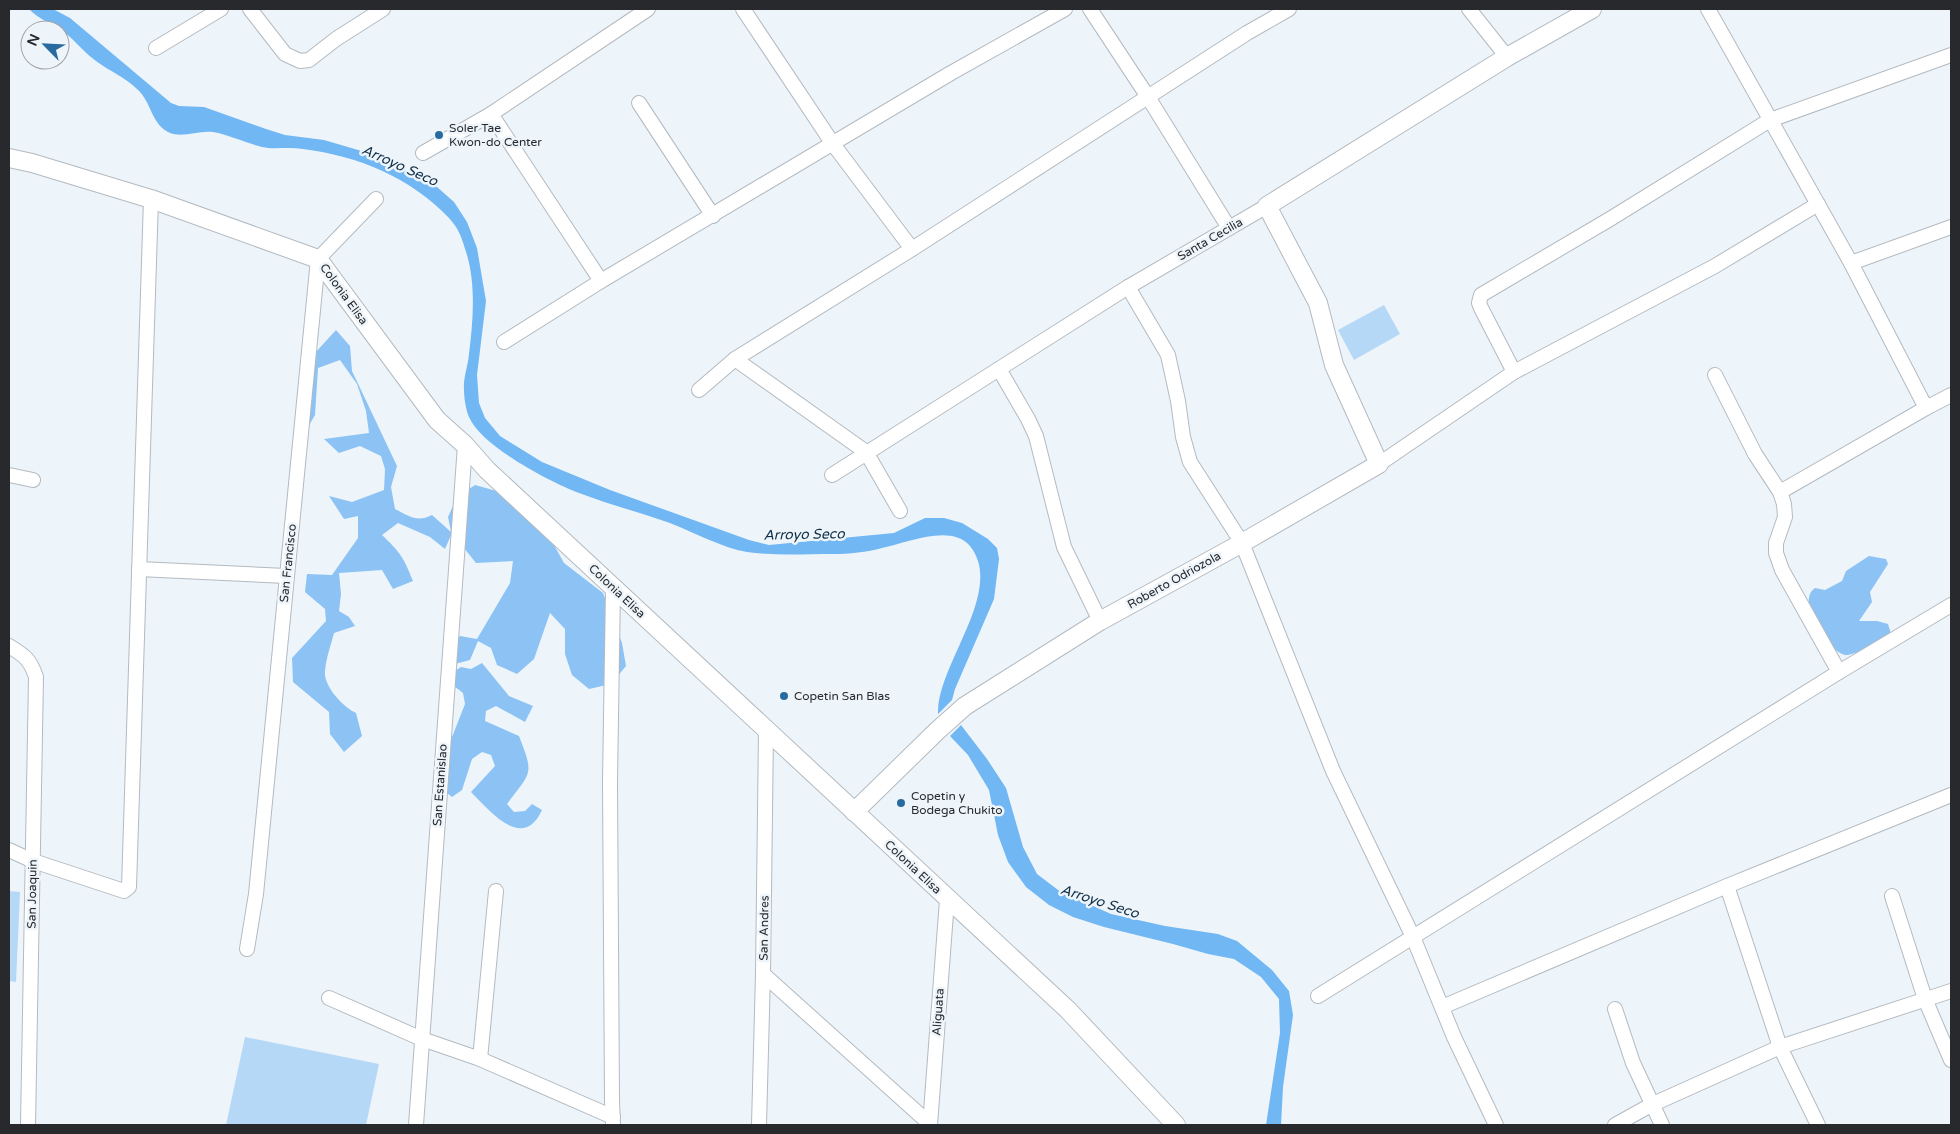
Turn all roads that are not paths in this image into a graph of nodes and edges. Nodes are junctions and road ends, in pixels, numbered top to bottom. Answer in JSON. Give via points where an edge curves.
{"nodes":[{"id":1,"x":221,"y":9,"type":"edge"},
{"id":2,"x":250,"y":9,"type":"edge"},
{"id":3,"x":383,"y":9,"type":"edge"},
{"id":4,"x":648,"y":9,"type":"edge"},
{"id":5,"x":743,"y":9,"type":"edge"},
{"id":6,"x":1065,"y":9,"type":"edge"},
{"id":7,"x":1090,"y":9,"type":"edge"},
{"id":8,"x":1289,"y":9,"type":"edge"},
{"id":9,"x":1469,"y":9,"type":"edge"},
{"id":10,"x":1592,"y":9,"type":"edge"},
{"id":11,"x":1708,"y":9,"type":"edge"},
{"id":12,"x":156,"y":48,"type":"dead end"},
{"id":13,"x":1951,"y":55,"type":"edge"},
{"id":14,"x":1507,"y":57,"type":"junction"},
{"id":15,"x":1148,"y":97,"type":"junction"},
{"id":16,"x":638,"y":103,"type":"dead end"},
{"id":17,"x":491,"y":114,"type":"junction"},
{"id":18,"x":1770,"y":120,"type":"junction"},
{"id":19,"x":832,"y":144,"type":"junction"},
{"id":20,"x":423,"y":153,"type":"dead end"},
{"id":21,"x":9,"y":158,"type":"edge"},
{"id":22,"x":151,"y":199,"type":"junction"},
{"id":23,"x":376,"y":199,"type":"dead end"},
{"id":24,"x":1818,"y":204,"type":"junction"},
{"id":25,"x":1267,"y":206,"type":"junction"},
{"id":26,"x":712,"y":216,"type":"junction"},
{"id":27,"x":1951,"y":227,"type":"edge"},
{"id":28,"x":1229,"y":228,"type":"junction"},
{"id":29,"x":912,"y":249,"type":"junction"},
{"id":30,"x":318,"y":259,"type":"junction"},
{"id":31,"x":1851,"y":263,"type":"junction"},
{"id":32,"x":601,"y":282,"type":"junction"},
{"id":33,"x":1128,"y":287,"type":"junction"},
{"id":34,"x":504,"y":342,"type":"dead end"},
{"id":35,"x":735,"y":359,"type":"junction"},
{"id":36,"x":999,"y":369,"type":"junction"},
{"id":37,"x":1514,"y":372,"type":"junction"},
{"id":38,"x":1715,"y":375,"type":"dead end"},
{"id":39,"x":699,"y":390,"type":"dead end"},
{"id":40,"x":1951,"y":395,"type":"edge"},
{"id":41,"x":1926,"y":408,"type":"junction"},
{"id":42,"x":465,"y":446,"type":"junction"},
{"id":43,"x":866,"y":452,"type":"junction"},
{"id":44,"x":1379,"y":464,"type":"junction"},
{"id":45,"x":9,"y":475,"type":"edge"},
{"id":46,"x":832,"y":475,"type":"dead end"},
{"id":47,"x":33,"y":480,"type":"dead end"},
{"id":48,"x":1780,"y":492,"type":"junction"},
{"id":49,"x":900,"y":511,"type":"dead end"},
{"id":50,"x":1242,"y":544,"type":"junction"},
{"id":51,"x":139,"y":569,"type":"junction"},
{"id":52,"x":286,"y":576,"type":"junction"},
{"id":53,"x":613,"y":588,"type":"junction"},
{"id":54,"x":1951,"y":605,"type":"edge"},
{"id":55,"x":1100,"y":621,"type":"junction"},
{"id":56,"x":9,"y":646,"type":"edge"},
{"id":57,"x":1840,"y":672,"type":"junction"},
{"id":58,"x":766,"y":730,"type":"junction"},
{"id":59,"x":1951,"y":795,"type":"edge"},
{"id":60,"x":854,"y":812,"type":"junction"},
{"id":61,"x":9,"y":850,"type":"edge"},
{"id":62,"x":33,"y":861,"type":"junction"},
{"id":63,"x":1727,"y":886,"type":"junction"},
{"id":64,"x":496,"y":891,"type":"dead end"},
{"id":65,"x":1892,"y":896,"type":"dead end"},
{"id":66,"x":947,"y":900,"type":"junction"},
{"id":67,"x":1413,"y":937,"type":"junction"},
{"id":68,"x":247,"y":949,"type":"dead end"},
{"id":69,"x":763,"y":974,"type":"junction"},
{"id":70,"x":1951,"y":991,"type":"edge"},
{"id":71,"x":1318,"y":996,"type":"dead end"},
{"id":72,"x":329,"y":998,"type":"dead end"},
{"id":73,"x":1925,"y":1000,"type":"junction"},
{"id":74,"x":1442,"y":1006,"type":"junction"},
{"id":75,"x":1615,"y":1009,"type":"dead end"},
{"id":76,"x":422,"y":1039,"type":"junction"},
{"id":77,"x":1780,"y":1048,"type":"junction"},
{"id":78,"x":480,"y":1059,"type":"junction"},
{"id":79,"x":1951,"y":1060,"type":"edge"},
{"id":80,"x":1651,"y":1105,"type":"junction"},
{"id":81,"x":613,"y":1121,"type":"edge"},
{"id":82,"x":28,"y":1125,"type":"edge"},
{"id":83,"x":416,"y":1125,"type":"edge"},
{"id":84,"x":759,"y":1125,"type":"edge"},
{"id":85,"x":930,"y":1125,"type":"edge"},
{"id":86,"x":1176,"y":1125,"type":"edge"},
{"id":87,"x":1496,"y":1125,"type":"edge"},
{"id":88,"x":1615,"y":1125,"type":"edge"},
{"id":89,"x":1662,"y":1125,"type":"edge"},
{"id":90,"x":1818,"y":1125,"type":"edge"}],
"edges":[{"from":1,"to":12,"type":"street"},
{"from":2,"to":3,"type":"street","via":[[285,54],[300,61],[309,60]]},
{"from":4,"to":17,"type":"street"},
{"from":5,"to":19,"type":"street"},
{"from":6,"to":19,"type":"street"},
{"from":7,"to":15,"type":"street"},
{"from":8,"to":15,"type":"street"},
{"from":9,"to":14,"type":"street"},
{"from":10,"to":14,"type":"street","name":"Santa Cecilia"},
{"from":11,"to":18,"type":"street"},
{"from":13,"to":18,"type":"street"},
{"from":14,"to":25,"type":"street","name":"Santa Cecilia"},
{"from":15,"to":28,"type":"street"},
{"from":15,"to":29,"type":"street"},
{"from":16,"to":26,"type":"street"},
{"from":17,"to":20,"type":"street"},
{"from":17,"to":32,"type":"street"},
{"from":18,"to":24,"type":"street"},
{"from":18,"to":37,"type":"street","via":[[1481,295],[1481,308]]},
{"from":19,"to":26,"type":"street"},
{"from":19,"to":29,"type":"street"},
{"from":21,"to":22,"type":"street","name":"Colonia Elisa"},
{"from":22,"to":30,"type":"street","name":"Colonia Elisa"},
{"from":22,"to":51,"type":"street"},
{"from":23,"to":30,"type":"street"},
{"from":24,"to":31,"type":"street"},
{"from":24,"to":37,"type":"street","name":"Roberto Odriozola","via":[[1715,266]]},
{"from":25,"to":28,"type":"street","name":"Santa Cecilia"},
{"from":25,"to":44,"type":"street","via":[[1318,303],[1334,365]]},
{"from":26,"to":32,"type":"street"},
{"from":27,"to":31,"type":"street"},
{"from":28,"to":33,"type":"street","name":"Santa Cecilia"},
{"from":29,"to":35,"type":"street"},
{"from":30,"to":42,"type":"street","name":"Colonia Elisa","via":[[437,420]]},
{"from":30,"to":52,"type":"street","name":"San Francisco"},
{"from":31,"to":41,"type":"street"},
{"from":32,"to":34,"type":"street"},
{"from":33,"to":36,"type":"street","name":"Santa Cecilia"},
{"from":33,"to":50,"type":"street","via":[[1168,355],[1190,462]]},
{"from":35,"to":39,"type":"street"},
{"from":35,"to":43,"type":"street"},
{"from":36,"to":43,"type":"street","name":"Santa Cecilia"},
{"from":36,"to":55,"type":"street","via":[[1038,443],[1064,547]]},
{"from":37,"to":44,"type":"street","name":"Roberto Odriozola"},
{"from":38,"to":48,"type":"street","via":[[1755,454]]},
{"from":40,"to":41,"type":"street"},
{"from":41,"to":48,"type":"street"},
{"from":42,"to":53,"type":"street","name":"Colonia Elisa"},
{"from":42,"to":76,"type":"street","name":"San Estanislao"},
{"from":43,"to":46,"type":"street","name":"Santa Cecilia"},
{"from":43,"to":49,"type":"street"},
{"from":44,"to":50,"type":"street","name":"Roberto Odriozola"},
{"from":45,"to":47,"type":"street"},
{"from":48,"to":57,"type":"street","via":[[1785,517],[1778,534],[1776,553],[1782,570]]},
{"from":50,"to":55,"type":"street","name":"Roberto Odriozola"},
{"from":50,"to":67,"type":"street","via":[[1334,771]]},
{"from":51,"to":52,"type":"street"},
{"from":51,"to":62,"type":"street","via":[[130,887],[124,891]]},
{"from":52,"to":68,"type":"street","name":"San Francisco","via":[[256,894]]},
{"from":53,"to":58,"type":"street","name":"Colonia Elisa"},
{"from":53,"to":81,"type":"street","via":[[610,810]]},
{"from":54,"to":57,"type":"street"},
{"from":55,"to":60,"type":"street","name":"Roberto Odriozola","via":[[965,706]]},
{"from":56,"to":62,"type":"street","name":"San Joaquin","via":[[25,656],[36,677]]},
{"from":57,"to":67,"type":"street"},
{"from":58,"to":60,"type":"street","name":"Colonia Elisa"},
{"from":58,"to":69,"type":"street","name":"San Andres"},
{"from":59,"to":63,"type":"street"},
{"from":60,"to":66,"type":"street","name":"Colonia Elisa"},
{"from":61,"to":62,"type":"street"},
{"from":62,"to":82,"type":"street","name":"San Joaquin"},
{"from":63,"to":74,"type":"street"},
{"from":63,"to":77,"type":"street"},
{"from":64,"to":78,"type":"street"},
{"from":65,"to":73,"type":"street"},
{"from":66,"to":85,"type":"street","name":"Aliguata"},
{"from":66,"to":86,"type":"street","name":"Colonia Elisa","via":[[1068,1010]]},
{"from":67,"to":71,"type":"street"},
{"from":67,"to":74,"type":"street"},
{"from":69,"to":84,"type":"street","name":"San Andres"},
{"from":69,"to":85,"type":"street"},
{"from":70,"to":73,"type":"street"},
{"from":72,"to":76,"type":"street"},
{"from":73,"to":77,"type":"street"},
{"from":73,"to":79,"type":"street"},
{"from":74,"to":87,"type":"street"},
{"from":75,"to":80,"type":"street"},
{"from":76,"to":78,"type":"street"},
{"from":76,"to":83,"type":"street","name":"San Estanislao"},
{"from":77,"to":80,"type":"street"},
{"from":77,"to":90,"type":"street"},
{"from":78,"to":81,"type":"street"},
{"from":80,"to":88,"type":"street"},
{"from":80,"to":89,"type":"street"}]}
